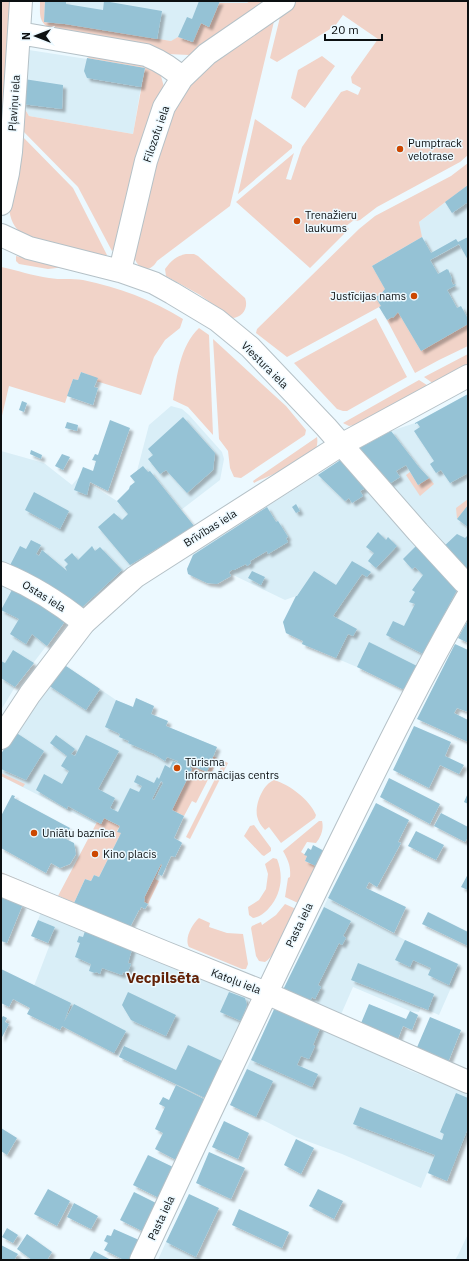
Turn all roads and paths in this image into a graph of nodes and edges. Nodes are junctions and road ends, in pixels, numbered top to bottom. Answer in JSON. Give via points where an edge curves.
{"nodes":[{"id":1,"x":21,"y":1,"type":"edge"},
{"id":2,"x":284,"y":1,"type":"edge"},
{"id":3,"x":19,"y":33,"type":"junction"},
{"id":4,"x":182,"y":78,"type":"junction"},
{"id":5,"x":1,"y":204,"type":"edge"},
{"id":6,"x":1,"y":236,"type":"edge"},
{"id":7,"x":120,"y":270,"type":"junction"},
{"id":8,"x":468,"y":376,"type":"edge"},
{"id":9,"x":342,"y":445,"type":"junction"},
{"id":10,"x":1,"y":573,"type":"edge"},
{"id":11,"x":468,"y":584,"type":"edge"},
{"id":12,"x":468,"y":596,"type":"edge"},
{"id":13,"x":84,"y":623,"type":"junction"},
{"id":14,"x":1,"y":738,"type":"edge"},
{"id":15,"x":1,"y":885,"type":"edge"},
{"id":16,"x":266,"y":993,"type":"junction"},
{"id":17,"x":468,"y":1082,"type":"edge"},
{"id":18,"x":142,"y":1260,"type":"edge"}],
"edges":[{"from":1,"to":3,"type":"street","name":"Pļaviņu iela"},
{"from":2,"to":4,"type":"street","name":"Filozofu iela","via":[[207,54]]},
{"from":3,"to":4,"type":"street","via":[[146,55],[172,68]]},
{"from":3,"to":5,"type":"street","name":"Pļaviņu iela","via":[[11,152]]},
{"from":4,"to":7,"type":"street","name":"Filozofu iela","via":[[164,107],[146,161]]},
{"from":6,"to":7,"type":"street","name":"Viestura iela","via":[[29,248]]},
{"from":7,"to":9,"type":"street","name":"Viestura iela","via":[[160,286],[217,320],[250,348]]},
{"from":8,"to":9,"type":"street","name":"Brīvības iela"},
{"from":9,"to":11,"type":"street","name":"Viestura iela","via":[[418,532]]},
{"from":9,"to":13,"type":"street","name":"Brīvības iela","via":[[153,564],[124,586]]},
{"from":10,"to":13,"type":"street","name":"Ostas iela","via":[[51,598]]},
{"from":12,"to":16,"type":"street","name":"Pasta iela","via":[[440,643],[385,750]]},
{"from":13,"to":14,"type":"street","name":"Brīvības iela","via":[[30,694]]},
{"from":15,"to":16,"type":"street","name":"Katoļu iela"},
{"from":16,"to":17,"type":"street","name":"Katoļu iela"},
{"from":16,"to":18,"type":"street","name":"Pasta iela"}]}
